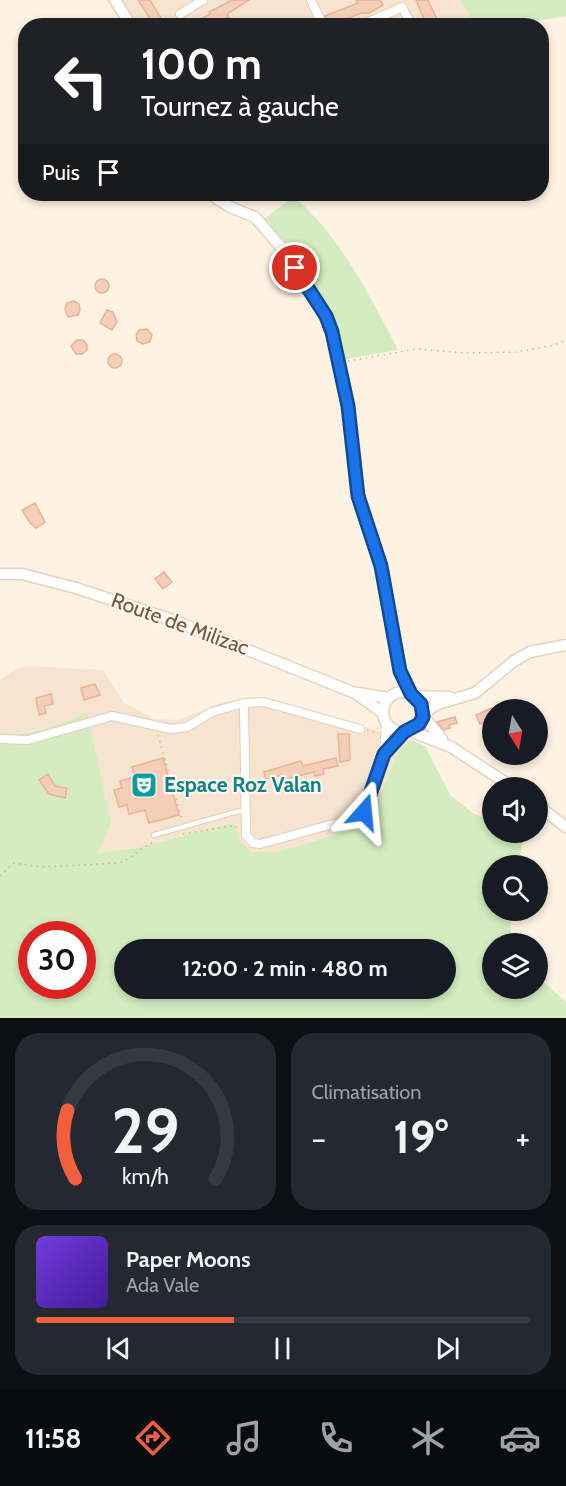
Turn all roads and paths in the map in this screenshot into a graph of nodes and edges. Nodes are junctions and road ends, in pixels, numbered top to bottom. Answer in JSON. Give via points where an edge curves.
{"nodes":[{"id":1,"x":115,"y":0,"type":"edge"},
{"id":2,"x":203,"y":0,"type":"edge"},
{"id":3,"x":311,"y":0,"type":"edge"},
{"id":4,"x":400,"y":4,"type":"edge"},
{"id":5,"x":180,"y":14,"type":"dead end"},
{"id":6,"x":126,"y":18,"type":"edge"},
{"id":7,"x":319,"y":18,"type":"edge"},
{"id":8,"x":375,"y":18,"type":"edge"},
{"id":9,"x":408,"y":18,"type":"edge"},
{"id":10,"x":221,"y":201,"type":"edge"},
{"id":11,"x":566,"y":340,"type":"edge"},
{"id":12,"x":340,"y":362,"type":"junction"},
{"id":13,"x":0,"y":574,"type":"edge"},
{"id":14,"x":566,"y":645,"type":"edge"},
{"id":15,"x":400,"y":671,"type":"junction"},
{"id":16,"x":355,"y":693,"type":"junction"},
{"id":17,"x":413,"y":695,"type":"junction"},
{"id":18,"x":390,"y":696,"type":"junction"},
{"id":19,"x":462,"y":697,"type":"junction"},
{"id":20,"x":244,"y":703,"type":"junction"},
{"id":21,"x":423,"y":715,"type":"junction"},
{"id":22,"x":384,"y":719,"type":"junction"},
{"id":23,"x":360,"y":729,"type":"joint"},
{"id":24,"x":407,"y":731,"type":"junction"},
{"id":25,"x":158,"y":732,"type":"dead end"},
{"id":26,"x":0,"y":739,"type":"edge"},
{"id":27,"x":451,"y":747,"type":"junction"},
{"id":28,"x":384,"y":754,"type":"junction"},
{"id":29,"x":496,"y":777,"type":"edge"},
{"id":30,"x":246,"y":812,"type":"junction"},
{"id":31,"x":548,"y":813,"type":"edge"},
{"id":32,"x":181,"y":815,"type":"dead end"},
{"id":33,"x":566,"y":827,"type":"edge"},
{"id":34,"x":246,"y":830,"type":"junction"},
{"id":35,"x":182,"y":834,"type":"dead end"},
{"id":36,"x":154,"y":836,"type":"dead end"},
{"id":37,"x":156,"y":841,"type":"dead end"},
{"id":38,"x":0,"y":876,"type":"edge"}],
"edges":[{"from":1,"to":6,"type":"street"},
{"from":2,"to":5,"type":"street"},
{"from":3,"to":7,"type":"street"},
{"from":4,"to":8,"type":"street"},
{"from":4,"to":9,"type":"street"},
{"from":10,"to":12,"type":"street","via":[[255,217],[285,252],[326,316]]},
{"from":11,"to":12,"type":"path","via":[[517,352],[416,349]]},
{"from":12,"to":15,"type":"street","via":[[358,496],[381,566]]},
{"from":13,"to":16,"type":"street","name":"Route de Milizac","via":[[22,574],[141,609]]},
{"from":14,"to":19,"type":"street","via":[[531,652],[484,687]]},
{"from":15,"to":17,"type":"street"},
{"from":15,"to":18,"type":"street"},
{"from":16,"to":18,"type":"street","name":"Route de Milizac"},
{"from":16,"to":22,"type":"street","name":"Route de Milizac"},
{"from":17,"to":18,"type":"street","via":[[404,692]]},
{"from":17,"to":19,"type":"street"},
{"from":17,"to":21,"type":"street"},
{"from":18,"to":22,"type":"street"},
{"from":19,"to":21,"type":"street"},
{"from":20,"to":23,"type":"street","via":[[264,702]]},
{"from":20,"to":26,"type":"street","via":[[212,712],[187,727],[171,729],[112,716],[28,740]]},
{"from":20,"to":30,"type":"street"},
{"from":21,"to":24,"type":"street","via":[[419,724]]},
{"from":21,"to":27,"type":"street","via":[[431,729]]},
{"from":22,"to":23,"type":"path","via":[[374,732]]},
{"from":22,"to":24,"type":"street","via":[[394,730]]},
{"from":22,"to":28,"type":"street"},
{"from":24,"to":27,"type":"street"},
{"from":24,"to":28,"type":"street"},
{"from":25,"to":32,"type":"path"},
{"from":27,"to":29,"type":"street"},
{"from":28,"to":34,"type":"street","via":[[359,817],[260,844],[248,839]]},
{"from":30,"to":34,"type":"street"},
{"from":30,"to":36,"type":"lane"},
{"from":31,"to":33,"type":"street"},
{"from":34,"to":35,"type":"path","via":[[230,826]]},
{"from":37,"to":38,"type":"path","via":[[130,860],[119,863],[41,867],[14,863]]}]}
